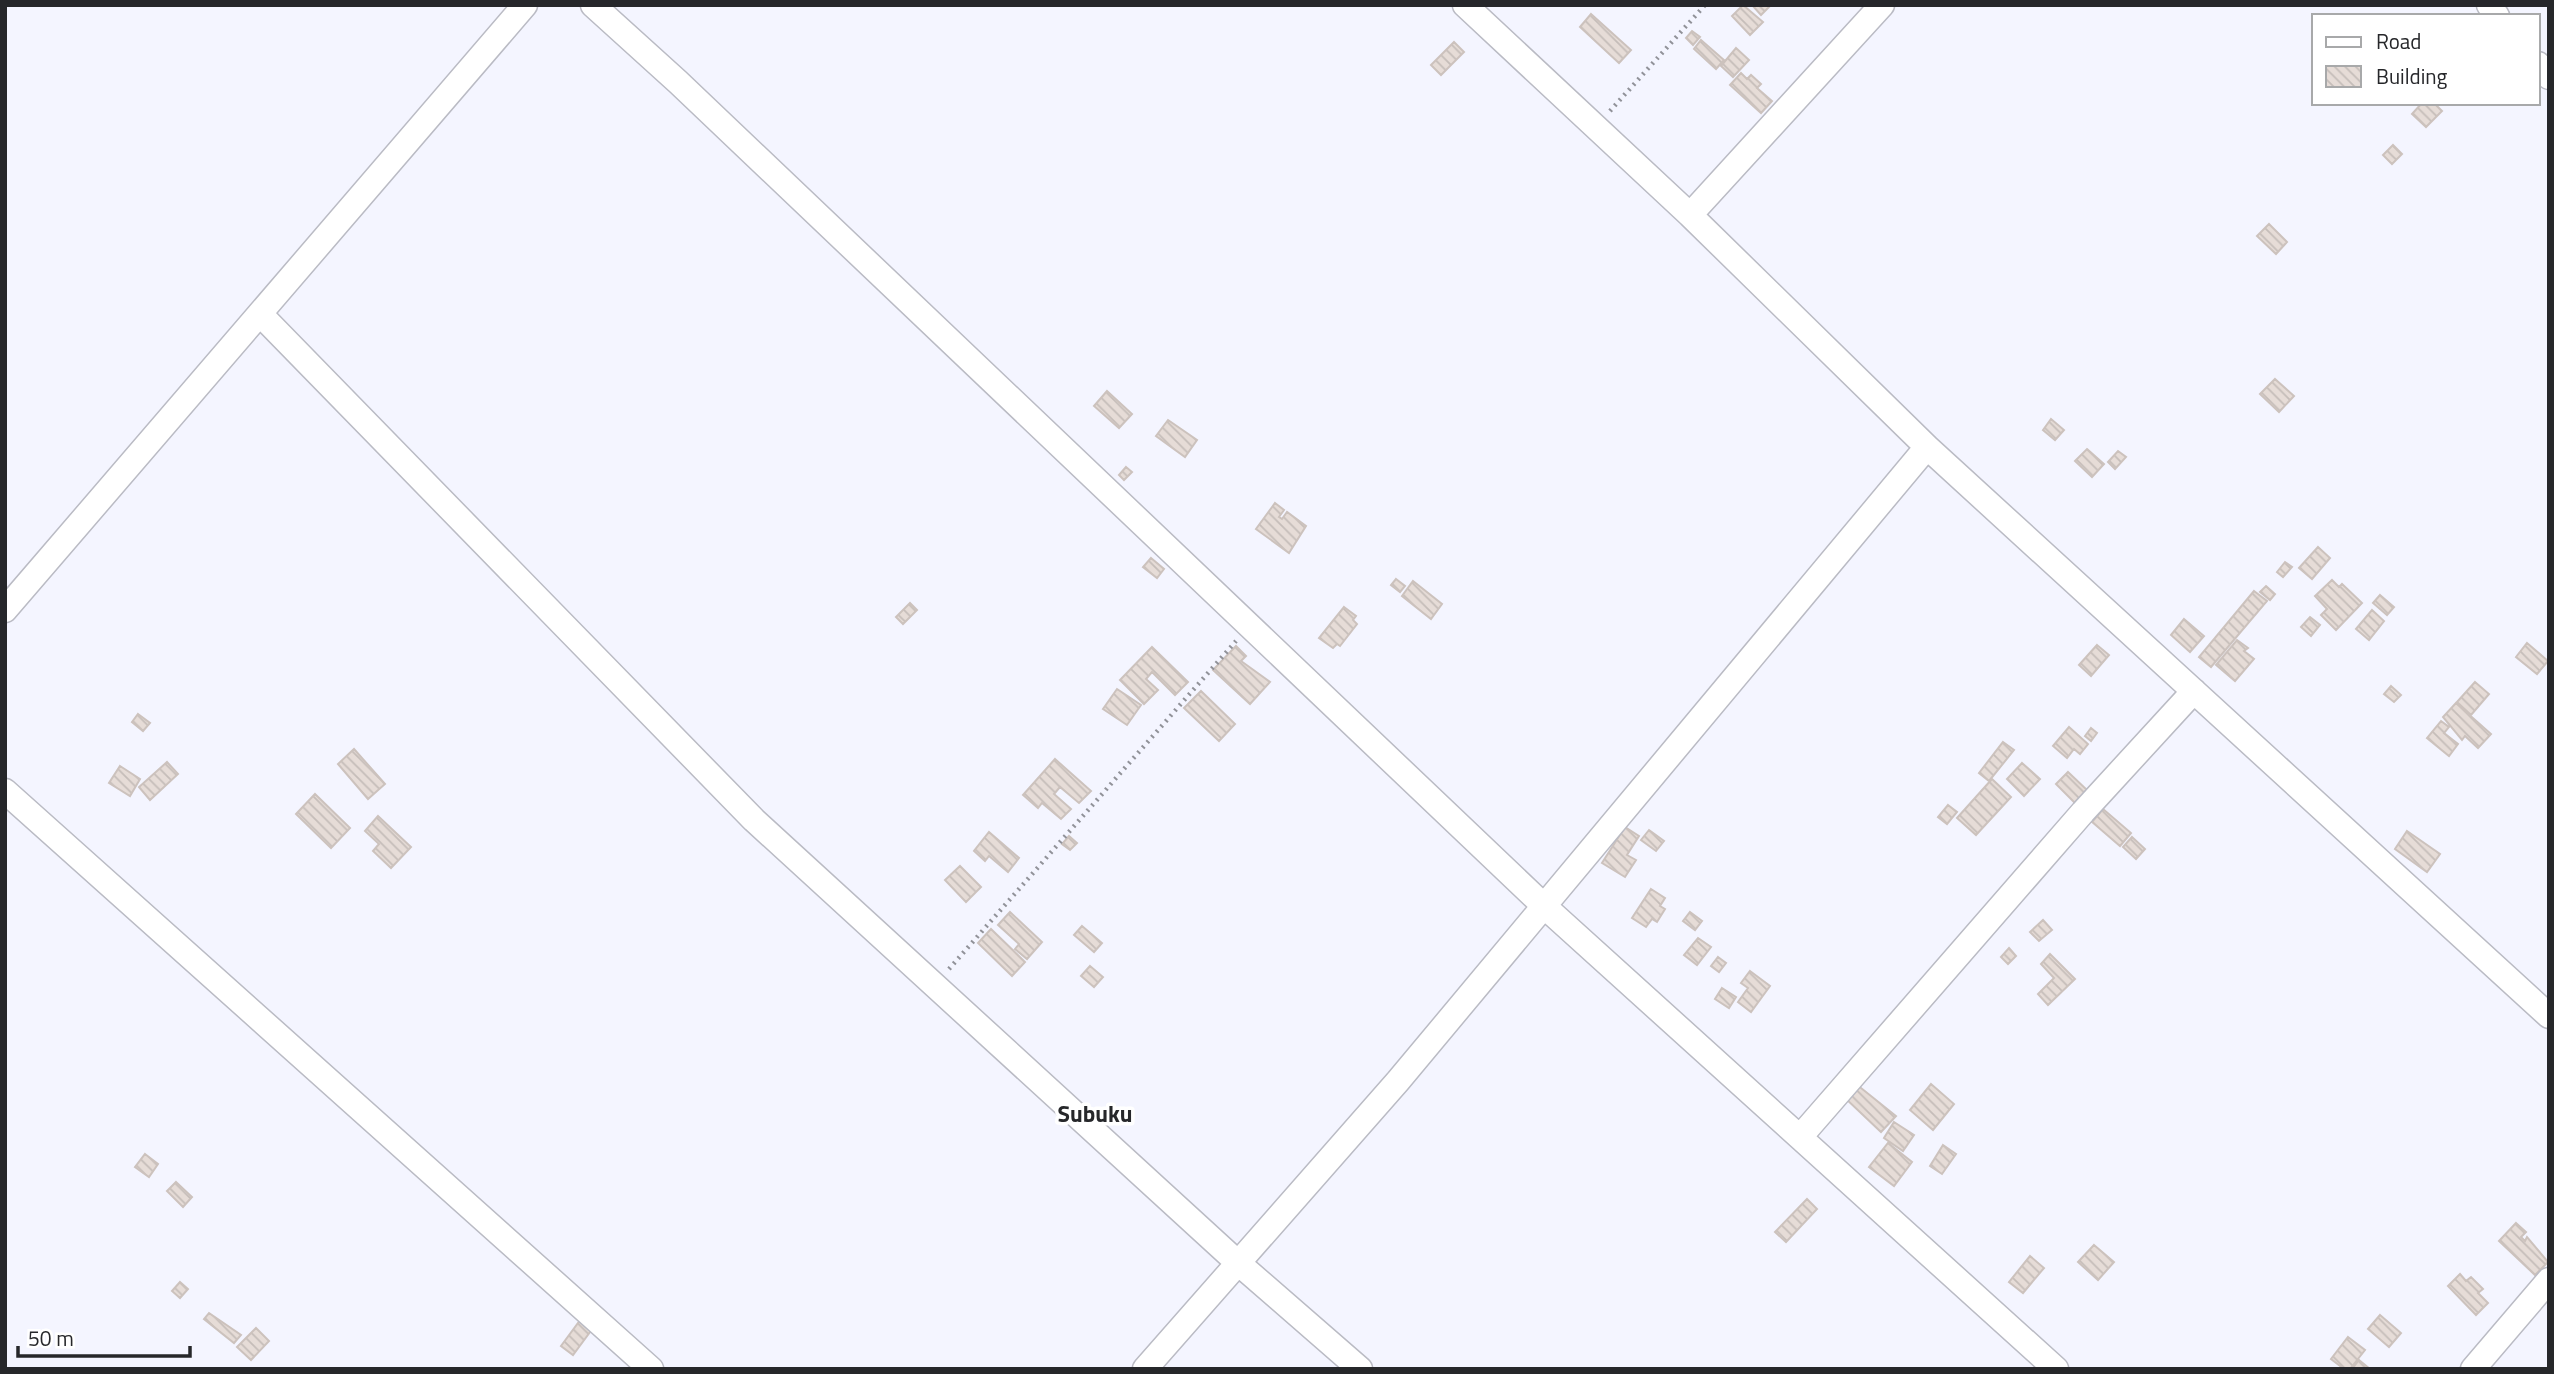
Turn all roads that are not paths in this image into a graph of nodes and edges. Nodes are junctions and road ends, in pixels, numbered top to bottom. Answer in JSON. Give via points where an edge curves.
{"nodes":[{"id":1,"x":525,"y":5,"type":"edge"},
{"id":2,"x":593,"y":5,"type":"edge"},
{"id":3,"x":1465,"y":5,"type":"edge"},
{"id":4,"x":1882,"y":5,"type":"edge"},
{"id":5,"x":1690,"y":215,"type":"junction"},
{"id":6,"x":260,"y":314,"type":"junction"},
{"id":7,"x":1927,"y":447,"type":"junction"},
{"id":8,"x":5,"y":610,"type":"edge"},
{"id":9,"x":2194,"y":691,"type":"junction"},
{"id":10,"x":5,"y":791,"type":"edge"},
{"id":11,"x":1544,"y":906,"type":"junction"},
{"id":12,"x":2549,"y":1016,"type":"edge"},
{"id":13,"x":1800,"y":1137,"type":"junction"},
{"id":14,"x":1237,"y":1262,"type":"junction"},
{"id":15,"x":2549,"y":1280,"type":"edge"},
{"id":16,"x":650,"y":1369,"type":"edge"},
{"id":17,"x":1145,"y":1369,"type":"edge"},
{"id":18,"x":1360,"y":1369,"type":"edge"},
{"id":19,"x":2056,"y":1369,"type":"edge"},
{"id":20,"x":2473,"y":1369,"type":"edge"}],
"edges":[{"from":1,"to":6,"type":"street"},
{"from":2,"to":11,"type":"street"},
{"from":3,"to":5,"type":"street"},
{"from":4,"to":5,"type":"street"},
{"from":5,"to":7,"type":"street"},
{"from":6,"to":8,"type":"street"},
{"from":6,"to":14,"type":"street","via":[[754,820]]},
{"from":7,"to":9,"type":"street"},
{"from":7,"to":11,"type":"street"},
{"from":9,"to":12,"type":"street"},
{"from":9,"to":13,"type":"street","via":[[2083,811]]},
{"from":10,"to":16,"type":"street"},
{"from":11,"to":13,"type":"street"},
{"from":11,"to":14,"type":"street","via":[[1398,1081]]},
{"from":13,"to":19,"type":"street"},
{"from":14,"to":17,"type":"street"},
{"from":14,"to":18,"type":"street"},
{"from":15,"to":20,"type":"street"}]}
